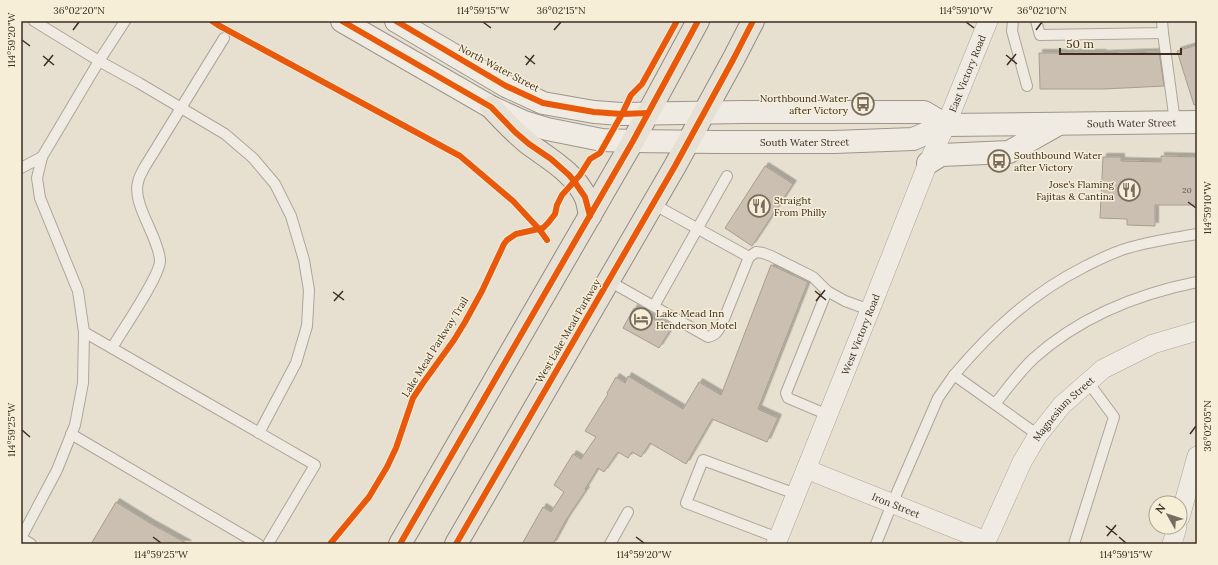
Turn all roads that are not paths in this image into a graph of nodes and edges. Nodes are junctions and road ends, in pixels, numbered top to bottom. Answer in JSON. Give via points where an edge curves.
{"nodes":[{"id":1,"x":34,"y":21,"type":"edge"},
{"id":2,"x":125,"y":21,"type":"edge"},
{"id":3,"x":342,"y":21,"type":"edge"},
{"id":4,"x":396,"y":21,"type":"edge"},
{"id":5,"x":698,"y":21,"type":"edge"},
{"id":6,"x":753,"y":21,"type":"edge"},
{"id":7,"x":988,"y":21,"type":"edge"},
{"id":8,"x":1013,"y":21,"type":"edge"},
{"id":9,"x":1036,"y":21,"type":"edge"},
{"id":10,"x":1162,"y":21,"type":"edge"},
{"id":11,"x":422,"y":29,"type":"edge"},
{"id":12,"x":1163,"y":33,"type":"junction"},
{"id":13,"x":224,"y":38,"type":"dead end"},
{"id":14,"x":99,"y":61,"type":"junction"},
{"id":15,"x":1027,"y":86,"type":"dead end"},
{"id":16,"x":491,"y":107,"type":"junction"},
{"id":17,"x":182,"y":108,"type":"junction"},
{"id":18,"x":676,"y":113,"type":"joint"},
{"id":19,"x":1175,"y":122,"type":"junction"},
{"id":20,"x":1197,"y":122,"type":"edge"},
{"id":21,"x":1059,"y":123,"type":"junction"},
{"id":22,"x":946,"y":125,"type":"junction"},
{"id":23,"x":641,"y":127,"type":"junction"},
{"id":24,"x":696,"y":127,"type":"junction"},
{"id":25,"x":660,"y":142,"type":"joint"},
{"id":26,"x":42,"y":157,"type":"junction"},
{"id":27,"x":928,"y":163,"type":"junction"},
{"id":28,"x":21,"y":168,"type":"edge"},
{"id":29,"x":727,"y":176,"type":"dead end"},
{"id":30,"x":653,"y":204,"type":"junction"},
{"id":31,"x":590,"y":216,"type":"junction"},
{"id":32,"x":697,"y":229,"type":"junction"},
{"id":33,"x":1197,"y":234,"type":"edge"},
{"id":34,"x":749,"y":257,"type":"junction"},
{"id":35,"x":609,"y":281,"type":"junction"},
{"id":36,"x":1197,"y":282,"type":"edge"},
{"id":37,"x":827,"y":291,"type":"junction"},
{"id":38,"x":654,"y":306,"type":"junction"},
{"id":39,"x":870,"y":310,"type":"junction"},
{"id":40,"x":1197,"y":331,"type":"edge"},
{"id":41,"x":84,"y":332,"type":"junction"},
{"id":42,"x":112,"y":348,"type":"junction"},
{"id":43,"x":954,"y":375,"type":"junction"},
{"id":44,"x":1088,"y":382,"type":"junction"},
{"id":45,"x":995,"y":404,"type":"junction"},
{"id":46,"x":828,"y":415,"type":"junction"},
{"id":47,"x":259,"y":433,"type":"junction"},
{"id":48,"x":71,"y":434,"type":"junction"},
{"id":49,"x":1038,"y":435,"type":"junction"},
{"id":50,"x":1197,"y":456,"type":"edge"},
{"id":51,"x":806,"y":469,"type":"junction"},
{"id":52,"x":796,"y":494,"type":"junction"},
{"id":53,"x":1186,"y":495,"type":"edge"},
{"id":54,"x":892,"y":504,"type":"junction"},
{"id":55,"x":628,"y":512,"type":"dead end"},
{"id":56,"x":21,"y":538,"type":"edge"},
{"id":57,"x":777,"y":541,"type":"edge"},
{"id":58,"x":986,"y":543,"type":"edge"},
{"id":59,"x":31,"y":544,"type":"edge"},
{"id":60,"x":258,"y":544,"type":"edge"},
{"id":61,"x":268,"y":544,"type":"edge"},
{"id":62,"x":400,"y":544,"type":"edge"},
{"id":63,"x":456,"y":544,"type":"edge"},
{"id":64,"x":610,"y":544,"type":"edge"},
{"id":65,"x":876,"y":544,"type":"edge"},
{"id":66,"x":1074,"y":544,"type":"edge"}],
"edges":[{"from":1,"to":14,"type":"lane"},
{"from":2,"to":14,"type":"lane"},
{"from":3,"to":16,"type":"main road","name":"North Water Street"},
{"from":4,"to":11,"type":"main road","name":"North Water Street"},
{"from":5,"to":23,"type":"main road"},
{"from":6,"to":24,"type":"main road","name":"West Lake Mead Parkway"},
{"from":7,"to":22,"type":"street","name":"East Victory Road"},
{"from":8,"to":15,"type":"lane","via":[[1012,31]]},
{"from":9,"to":12,"type":"lane","via":[[1040,35]]},
{"from":10,"to":12,"type":"lane"},
{"from":11,"to":23,"type":"main road","name":"North Water Street","via":[[506,86],[543,103],[622,114]]},
{"from":12,"to":19,"type":"lane"},
{"from":13,"to":17,"type":"lane"},
{"from":14,"to":17,"type":"lane"},
{"from":14,"to":26,"type":"lane"},
{"from":16,"to":23,"type":"main road","name":"North Water Street","via":[[547,129],[602,140]]},
{"from":16,"to":31,"type":"main road","via":[[515,132],[551,159],[574,181],[585,197]]},
{"from":17,"to":42,"type":"lane","via":[[138,182],[138,199],[157,246],[160,261],[155,278]]},
{"from":17,"to":47,"type":"lane","via":[[225,134],[253,158],[275,184],[291,216],[304,260],[310,290],[307,326],[296,363]]},
{"from":18,"to":23,"type":"main road","name":"North Water Street"},
{"from":18,"to":24,"type":"main road","name":"South Water Street"},
{"from":19,"to":20,"type":"main road","name":"South Water Street"},
{"from":19,"to":21,"type":"main road","name":"South Water Street"},
{"from":21,"to":22,"type":"main road","name":"South Water Street"},
{"from":21,"to":27,"type":"main road","via":[[1009,152],[941,155]]},
{"from":22,"to":24,"type":"main road","name":"South Water Street","via":[[913,139],[834,142]]},
{"from":22,"to":24,"type":"main road","name":"South Water Street","via":[[924,112]]},
{"from":22,"to":27,"type":"street","name":"West Victory Road"},
{"from":23,"to":25,"type":"main road","name":"North Water Street"},
{"from":23,"to":31,"type":"main road"},
{"from":24,"to":25,"type":"main road","name":"South Water Street"},
{"from":24,"to":30,"type":"main road","name":"West Lake Mead Parkway"},
{"from":26,"to":28,"type":"lane"},
{"from":26,"to":41,"type":"lane","via":[[37,178],[40,198],[78,291]]},
{"from":27,"to":39,"type":"street","name":"West Victory Road"},
{"from":29,"to":32,"type":"lane"},
{"from":30,"to":32,"type":"lane"},
{"from":30,"to":35,"type":"main road","name":"West Lake Mead Parkway"},
{"from":31,"to":62,"type":"main road"},
{"from":32,"to":34,"type":"lane"},
{"from":32,"to":38,"type":"lane"},
{"from":33,"to":43,"type":"lane","via":[[1128,248],[1062,278],[1001,324]]},
{"from":34,"to":37,"type":"lane","via":[[756,252],[771,256],[813,276]]},
{"from":34,"to":38,"type":"lane","via":[[722,324],[713,335],[708,337]]},
{"from":35,"to":38,"type":"lane"},
{"from":35,"to":63,"type":"main road","name":"West Lake Mead Parkway"},
{"from":36,"to":45,"type":"lane","via":[[1127,301],[1084,322],[1033,359]]},
{"from":37,"to":39,"type":"lane"},
{"from":37,"to":46,"type":"lane","via":[[786,393],[788,398]]},
{"from":39,"to":46,"type":"street","name":"West Victory Road"},
{"from":40,"to":44,"type":"street","name":"Magnesium Street","via":[[1153,344],[1103,369]]},
{"from":41,"to":42,"type":"lane"},
{"from":41,"to":48,"type":"lane","via":[[83,382]]},
{"from":42,"to":47,"type":"lane"},
{"from":43,"to":45,"type":"lane"},
{"from":43,"to":54,"type":"lane","via":[[938,398]]},
{"from":44,"to":49,"type":"street","name":"Magnesium Street","via":[[1062,405]]},
{"from":44,"to":66,"type":"lane","via":[[1114,417]]},
{"from":45,"to":49,"type":"lane"},
{"from":46,"to":51,"type":"street","name":"West Victory Road"},
{"from":47,"to":61,"type":"lane","via":[[315,465]]},
{"from":48,"to":56,"type":"lane","via":[[57,470]]},
{"from":48,"to":60,"type":"lane"},
{"from":49,"to":58,"type":"street","name":"Magnesium Street","via":[[1022,462]]},
{"from":50,"to":53,"type":"street"},
{"from":51,"to":52,"type":"street","name":"West Victory Road"},
{"from":51,"to":54,"type":"street","name":"Iron Street"},
{"from":52,"to":57,"type":"street","name":"West Victory Road"},
{"from":52,"to":57,"type":"lane","via":[[703,460],[700,467],[686,503]]},
{"from":54,"to":58,"type":"street","name":"Iron Street"},
{"from":54,"to":65,"type":"lane"},
{"from":55,"to":64,"type":"lane"},
{"from":56,"to":59,"type":"lane"}]}
